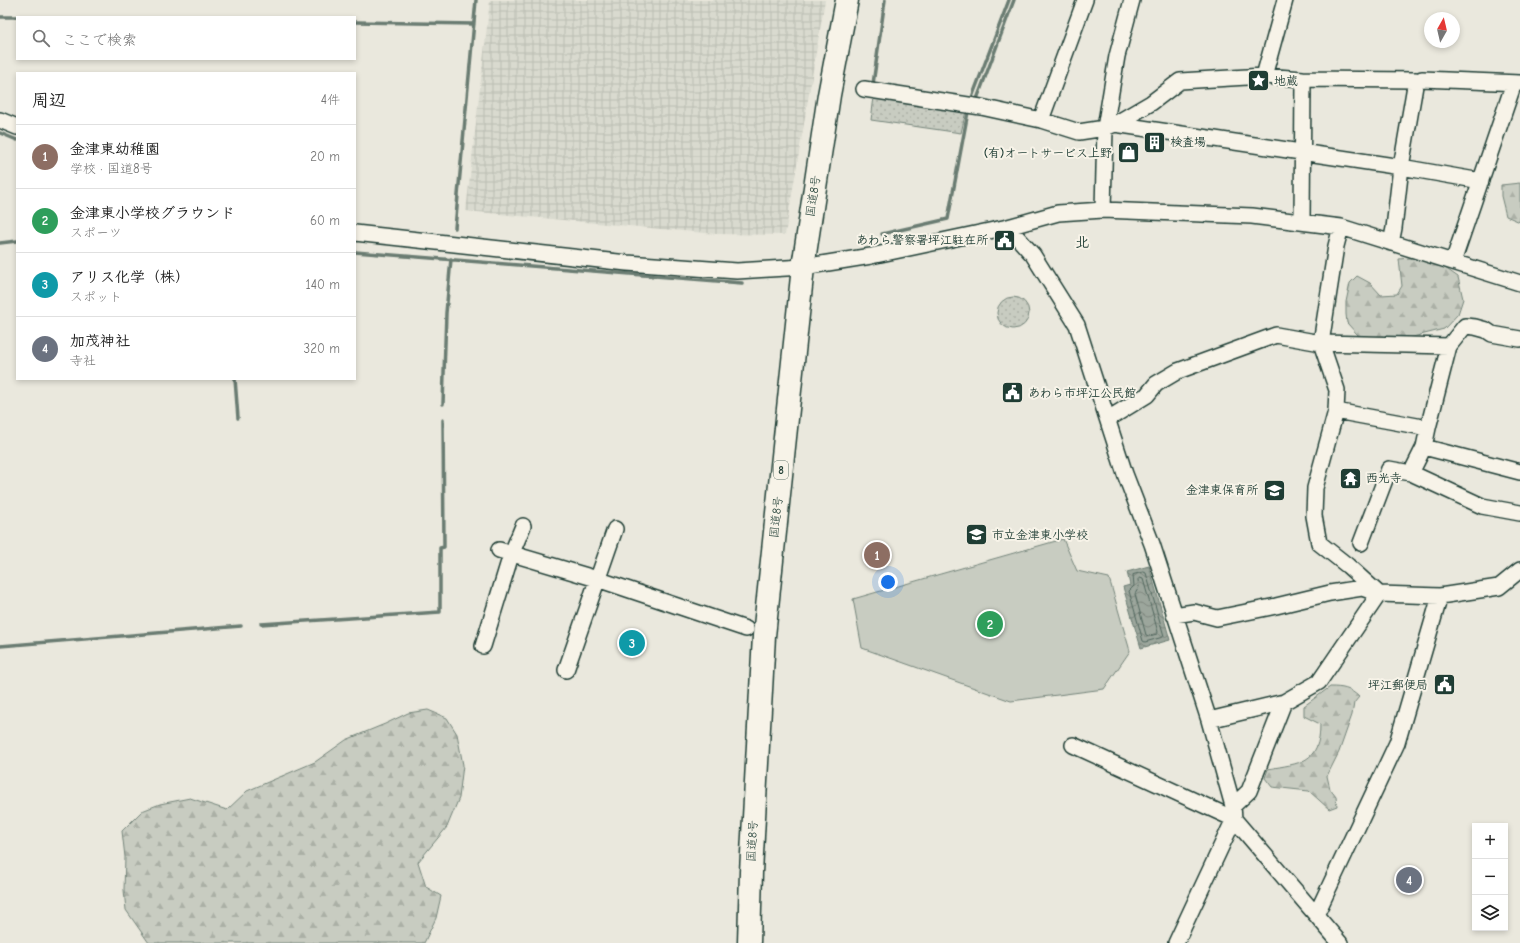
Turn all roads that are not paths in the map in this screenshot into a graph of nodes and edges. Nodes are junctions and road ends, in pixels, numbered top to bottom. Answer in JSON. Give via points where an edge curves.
{"nodes":[{"id":1,"x":847,"y":0,"type":"edge"},
{"id":2,"x":1085,"y":0,"type":"edge"},
{"id":3,"x":1132,"y":0,"type":"edge"},
{"id":4,"x":1286,"y":0,"type":"edge"},
{"id":5,"x":1264,"y":76,"type":"junction"},
{"id":6,"x":1303,"y":78,"type":"junction"},
{"id":7,"x":1422,"y":79,"type":"dead end"},
{"id":8,"x":1517,"y":83,"type":"edge"},
{"id":9,"x":864,"y":89,"type":"dead end"},
{"id":10,"x":0,"y":120,"type":"edge"},
{"id":11,"x":1041,"y":120,"type":"junction"},
{"id":12,"x":1110,"y":126,"type":"junction"},
{"id":13,"x":16,"y":127,"type":"edge"},
{"id":14,"x":1303,"y":152,"type":"junction"},
{"id":15,"x":1401,"y":167,"type":"junction"},
{"id":16,"x":1481,"y":181,"type":"junction"},
{"id":17,"x":1103,"y":210,"type":"junction"},
{"id":18,"x":1302,"y":222,"type":"junction"},
{"id":19,"x":1008,"y":227,"type":"junction"},
{"id":20,"x":1341,"y":227,"type":"junction"},
{"id":21,"x":356,"y":233,"type":"edge"},
{"id":22,"x":1391,"y":242,"type":"junction"},
{"id":23,"x":1453,"y":262,"type":"junction"},
{"id":24,"x":803,"y":267,"type":"junction"},
{"id":25,"x":1520,"y":283,"type":"edge"},
{"id":26,"x":1520,"y":339,"type":"edge"},
{"id":27,"x":1321,"y":343,"type":"junction"},
{"id":28,"x":1449,"y":346,"type":"junction"},
{"id":29,"x":1336,"y":411,"type":"junction"},
{"id":30,"x":1108,"y":419,"type":"junction"},
{"id":31,"x":1428,"y":428,"type":"junction"},
{"id":32,"x":1424,"y":447,"type":"junction"},
{"id":33,"x":1520,"y":472,"type":"edge"},
{"id":34,"x":1411,"y":473,"type":"junction"},
{"id":35,"x":1520,"y":513,"type":"edge"},
{"id":36,"x":522,"y":526,"type":"dead end"},
{"id":37,"x":615,"y":529,"type":"dead end"},
{"id":38,"x":1361,"y":543,"type":"dead end"},
{"id":39,"x":505,"y":552,"type":"junction"},
{"id":40,"x":1520,"y":570,"type":"edge"},
{"id":41,"x":597,"y":579,"type":"junction"},
{"id":42,"x":1379,"y":594,"type":"junction"},
{"id":43,"x":1440,"y":596,"type":"junction"},
{"id":44,"x":1174,"y":615,"type":"junction"},
{"id":45,"x":746,"y":629,"type":"dead end"},
{"id":46,"x":483,"y":646,"type":"dead end"},
{"id":47,"x":566,"y":670,"type":"dead end"},
{"id":48,"x":1284,"y":702,"type":"junction"},
{"id":49,"x":1209,"y":720,"type":"junction"},
{"id":50,"x":1073,"y":744,"type":"dead end"},
{"id":51,"x":1234,"y":812,"type":"junction"},
{"id":52,"x":1316,"y":915,"type":"junction"},
{"id":53,"x":750,"y":943,"type":"edge"},
{"id":54,"x":1176,"y":943,"type":"edge"},
{"id":55,"x":1340,"y":943,"type":"edge"}],
"edges":[{"from":1,"to":24,"type":"highway","name":"国道8号","number":"8","via":[[829,95]]},
{"from":2,"to":11,"type":"street"},
{"from":3,"to":12,"type":"street","via":[[1117,56]]},
{"from":4,"to":5,"type":"street"},
{"from":5,"to":6,"type":"street"},
{"from":5,"to":12,"type":"street","via":[[1180,81]]},
{"from":6,"to":14,"type":"street"},
{"from":6,"to":15,"type":"street","via":[[1416,80]]},
{"from":7,"to":8,"type":"street"},
{"from":8,"to":16,"type":"street"},
{"from":9,"to":11,"type":"street","via":[[981,107]]},
{"from":10,"to":13,"type":"street"},
{"from":11,"to":12,"type":"street","via":[[1079,132]]},
{"from":12,"to":14,"type":"street"},
{"from":12,"to":17,"type":"street"},
{"from":14,"to":15,"type":"street"},
{"from":14,"to":18,"type":"street"},
{"from":15,"to":16,"type":"street"},
{"from":15,"to":22,"type":"street"},
{"from":16,"to":23,"type":"street"},
{"from":17,"to":18,"type":"street","via":[[1252,216]]},
{"from":17,"to":19,"type":"street","via":[[1058,213]]},
{"from":18,"to":20,"type":"street"},
{"from":19,"to":24,"type":"street","via":[[871,256]]},
{"from":19,"to":30,"type":"street","via":[[1033,255],[1077,325]]},
{"from":20,"to":22,"type":"street"},
{"from":20,"to":27,"type":"street"},
{"from":21,"to":24,"type":"street","via":[[627,263],[736,271]]},
{"from":22,"to":23,"type":"street"},
{"from":23,"to":25,"type":"street"},
{"from":24,"to":53,"type":"highway","name":"国道8号","number":"8","via":[[764,636],[751,872]]},
{"from":26,"to":28,"type":"street","via":[[1465,326]]},
{"from":27,"to":28,"type":"street"},
{"from":27,"to":29,"type":"street","via":[[1337,390]]},
{"from":27,"to":30,"type":"street","via":[[1276,335],[1178,371],[1156,384],[1147,395]]},
{"from":28,"to":31,"type":"street"},
{"from":29,"to":31,"type":"street"},
{"from":29,"to":42,"type":"street","via":[[1315,488],[1314,516],[1319,543]]},
{"from":30,"to":44,"type":"street"},
{"from":31,"to":32,"type":"street"},
{"from":32,"to":33,"type":"street"},
{"from":32,"to":34,"type":"street"},
{"from":34,"to":35,"type":"street","via":[[1482,506]]},
{"from":34,"to":38,"type":"street","via":[[1389,469]]},
{"from":36,"to":39,"type":"street"},
{"from":37,"to":41,"type":"street"},
{"from":39,"to":41,"type":"street"},
{"from":39,"to":46,"type":"street"},
{"from":40,"to":43,"type":"street","via":[[1499,587]]},
{"from":41,"to":45,"type":"street"},
{"from":41,"to":47,"type":"street"},
{"from":42,"to":43,"type":"street"},
{"from":42,"to":44,"type":"street","via":[[1362,588],[1216,618],[1194,612]]},
{"from":42,"to":48,"type":"street","via":[[1319,682]]},
{"from":43,"to":52,"type":"street","via":[[1397,743]]},
{"from":44,"to":49,"type":"street"},
{"from":48,"to":49,"type":"street"},
{"from":48,"to":51,"type":"street","via":[[1249,791]]},
{"from":49,"to":51,"type":"street"},
{"from":50,"to":51,"type":"street"},
{"from":51,"to":52,"type":"street"},
{"from":51,"to":54,"type":"street"},
{"from":52,"to":55,"type":"street"}]}
